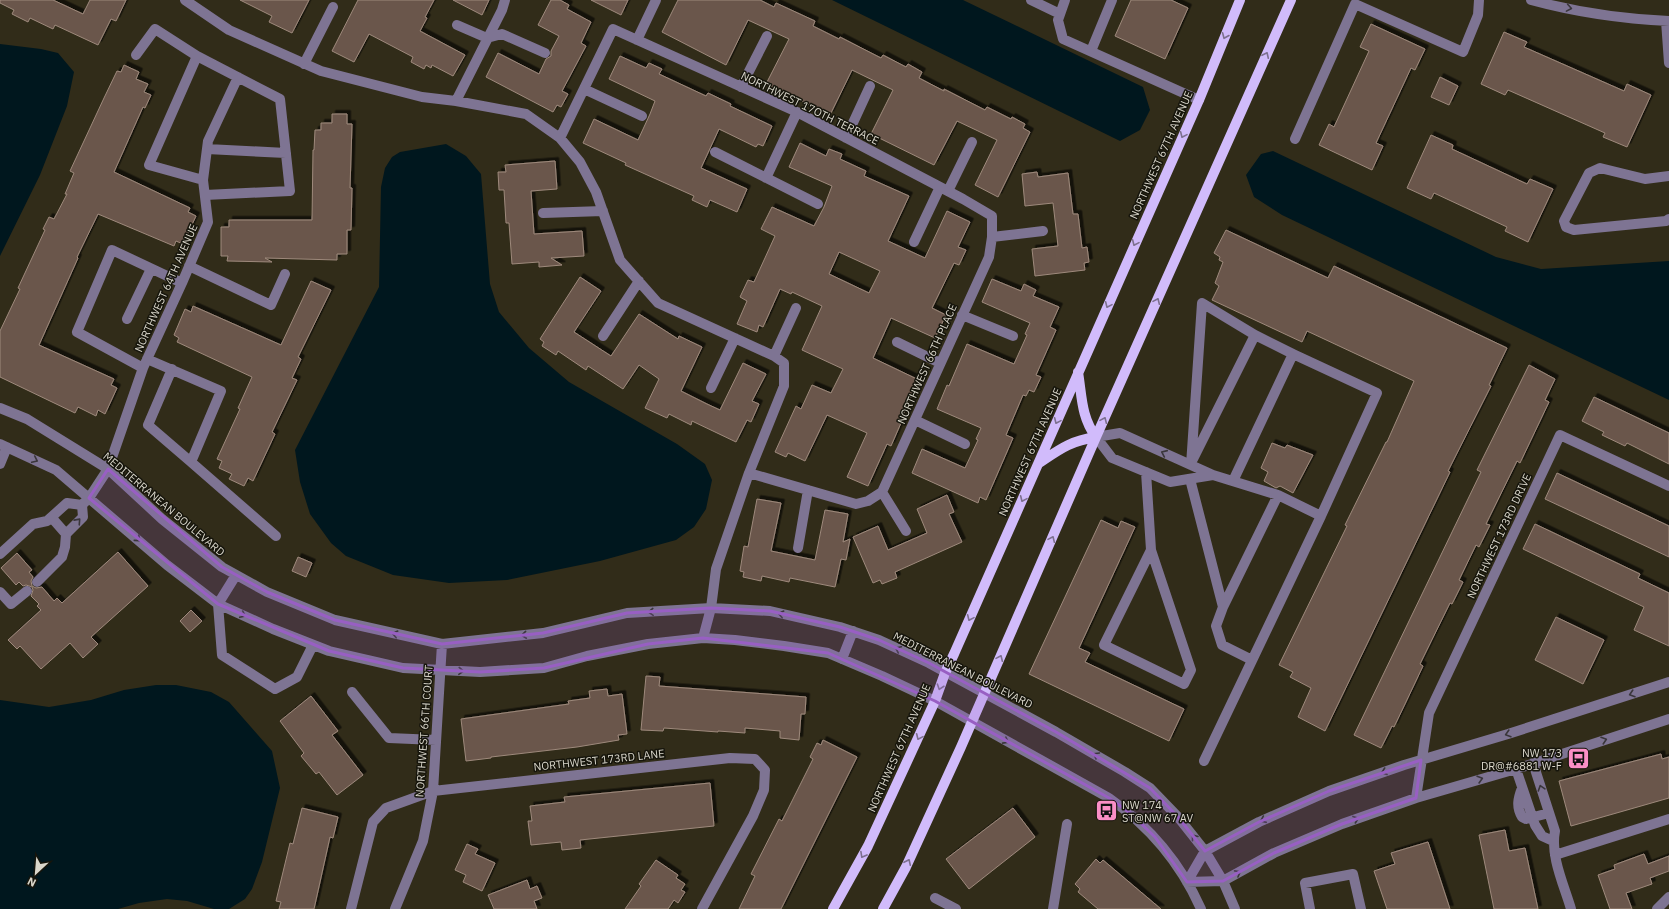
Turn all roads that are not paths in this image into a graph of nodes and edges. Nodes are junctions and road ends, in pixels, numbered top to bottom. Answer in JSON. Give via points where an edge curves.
{"nodes":[{"id":1,"x":185,"y":0,"type":"edge"},
{"id":2,"x":505,"y":0,"type":"edge"},
{"id":3,"x":656,"y":0,"type":"edge"},
{"id":4,"x":1031,"y":0,"type":"edge"},
{"id":5,"x":1065,"y":0,"type":"edge"},
{"id":6,"x":1112,"y":0,"type":"edge"},
{"id":7,"x":1240,"y":0,"type":"edge"},
{"id":8,"x":1291,"y":0,"type":"edge"},
{"id":9,"x":1480,"y":0,"type":"edge"},
{"id":10,"x":1531,"y":0,"type":"edge"},
{"id":11,"x":333,"y":7,"type":"dead end"},
{"id":12,"x":1060,"y":14,"type":"junction"},
{"id":13,"x":1668,"y":21,"type":"edge"},
{"id":14,"x":457,"y":25,"type":"dead end"},
{"id":15,"x":767,"y":36,"type":"dead end"},
{"id":16,"x":487,"y":38,"type":"junction"},
{"id":17,"x":637,"y":40,"type":"junction"},
{"id":18,"x":1091,"y":51,"type":"junction"},
{"id":19,"x":545,"y":54,"type":"dead end"},
{"id":20,"x":136,"y":55,"type":"dead end"},
{"id":21,"x":197,"y":56,"type":"junction"},
{"id":22,"x":1669,"y":62,"type":"edge"},
{"id":23,"x":304,"y":64,"type":"junction"},
{"id":24,"x":238,"y":77,"type":"junction"},
{"id":25,"x":870,"y":86,"type":"dead end"},
{"id":26,"x":741,"y":87,"type":"junction"},
{"id":27,"x":584,"y":89,"type":"junction"},
{"id":28,"x":1199,"y":100,"type":"junction"},
{"id":29,"x":456,"y":101,"type":"junction"},
{"id":30,"x":797,"y":112,"type":"junction"},
{"id":31,"x":642,"y":116,"type":"dead end"},
{"id":32,"x":560,"y":138,"type":"junction"},
{"id":33,"x":846,"y":138,"type":"junction"},
{"id":34,"x":1295,"y":138,"type":"dead end"},
{"id":35,"x":972,"y":142,"type":"dead end"},
{"id":36,"x":207,"y":148,"type":"junction"},
{"id":37,"x":715,"y":152,"type":"dead end"},
{"id":38,"x":286,"y":153,"type":"junction"},
{"id":39,"x":1669,"y":176,"type":"edge"},
{"id":40,"x":766,"y":178,"type":"junction"},
{"id":41,"x":203,"y":180,"type":"junction"},
{"id":42,"x":944,"y":189,"type":"junction"},
{"id":43,"x":205,"y":195,"type":"junction"},
{"id":44,"x":818,"y":204,"type":"dead end"},
{"id":45,"x":603,"y":211,"type":"junction"},
{"id":46,"x":543,"y":213,"type":"dead end"},
{"id":47,"x":992,"y":216,"type":"joint"},
{"id":48,"x":1669,"y":219,"type":"edge"},
{"id":49,"x":1043,"y":231,"type":"dead end"},
{"id":50,"x":992,"y":236,"type":"junction"},
{"id":51,"x":914,"y":242,"type":"dead end"},
{"id":52,"x":189,"y":266,"type":"junction"},
{"id":53,"x":151,"y":269,"type":"junction"},
{"id":54,"x":285,"y":274,"type":"dead end"},
{"id":55,"x":639,"y":281,"type":"junction"},
{"id":56,"x":182,"y":283,"type":"junction"},
{"id":57,"x":796,"y":308,"type":"dead end"},
{"id":58,"x":962,"y":315,"type":"junction"},
{"id":59,"x":127,"y":319,"type":"dead end"},
{"id":60,"x":1255,"y":335,"type":"junction"},
{"id":61,"x":603,"y":336,"type":"dead end"},
{"id":62,"x":1013,"y":336,"type":"dead end"},
{"id":63,"x":735,"y":338,"type":"junction"},
{"id":64,"x":897,"y":342,"type":"dead end"},
{"id":65,"x":1293,"y":354,"type":"junction"},
{"id":66,"x":774,"y":356,"type":"junction"},
{"id":67,"x":145,"y":363,"type":"junction"},
{"id":68,"x":940,"y":363,"type":"junction"},
{"id":69,"x":172,"y":369,"type":"junction"},
{"id":70,"x":1078,"y":372,"type":"junction"},
{"id":71,"x":711,"y":388,"type":"dead end"},
{"id":72,"x":0,"y":408,"type":"edge"},
{"id":73,"x":914,"y":420,"type":"junction"},
{"id":74,"x":1096,"y":437,"type":"junction"},
{"id":75,"x":965,"y":444,"type":"dead end"},
{"id":76,"x":4,"y":445,"type":"edge"},
{"id":77,"x":192,"y":462,"type":"junction"},
{"id":78,"x":1039,"y":463,"type":"junction"},
{"id":79,"x":0,"y":464,"type":"edge"},
{"id":80,"x":1191,"y":465,"type":"junction"},
{"id":81,"x":108,"y":469,"type":"junction"},
{"id":82,"x":1146,"y":472,"type":"junction"},
{"id":83,"x":749,"y":473,"type":"junction"},
{"id":84,"x":1213,"y":475,"type":"junction"},
{"id":85,"x":1190,"y":479,"type":"junction"},
{"id":86,"x":1233,"y":481,"type":"junction"},
{"id":87,"x":1669,"y":486,"type":"edge"},
{"id":88,"x":808,"y":490,"type":"junction"},
{"id":89,"x":882,"y":492,"type":"junction"},
{"id":90,"x":1278,"y":495,"type":"junction"},
{"id":91,"x":90,"y":498,"type":"junction"},
{"id":92,"x":82,"y":505,"type":"junction"},
{"id":93,"x":1321,"y":516,"type":"junction"},
{"id":94,"x":52,"y":518,"type":"junction"},
{"id":95,"x":906,"y":531,"type":"dead end"},
{"id":96,"x":66,"y":534,"type":"junction"},
{"id":97,"x":276,"y":536,"type":"dead end"},
{"id":98,"x":798,"y":548,"type":"dead end"},
{"id":99,"x":1151,"y":550,"type":"junction"},
{"id":100,"x":0,"y":554,"type":"edge"},
{"id":101,"x":236,"y":575,"type":"junction"},
{"id":102,"x":37,"y":582,"type":"dead end"},
{"id":103,"x":27,"y":591,"type":"dead end"},
{"id":104,"x":0,"y":592,"type":"edge"},
{"id":105,"x":218,"y":604,"type":"junction"},
{"id":106,"x":1223,"y":607,"type":"junction"},
{"id":107,"x":711,"y":608,"type":"junction"},
{"id":108,"x":853,"y":631,"type":"junction"},
{"id":109,"x":702,"y":638,"type":"junction"},
{"id":110,"x":442,"y":644,"type":"junction"},
{"id":111,"x":313,"y":645,"type":"junction"},
{"id":112,"x":842,"y":659,"type":"junction"},
{"id":113,"x":1252,"y":660,"type":"junction"},
{"id":114,"x":440,"y":670,"type":"junction"},
{"id":115,"x":945,"y":673,"type":"junction"},
{"id":116,"x":1669,"y":682,"type":"edge"},
{"id":117,"x":352,"y":692,"type":"dead end"},
{"id":118,"x":984,"y":694,"type":"junction"},
{"id":119,"x":934,"y":702,"type":"junction"},
{"id":120,"x":1669,"y":719,"type":"edge"},
{"id":121,"x":971,"y":722,"type":"junction"},
{"id":122,"x":436,"y":740,"type":"junction"},
{"id":123,"x":1422,"y":760,"type":"junction"},
{"id":124,"x":1204,"y":761,"type":"dead end"},
{"id":125,"x":1533,"y":763,"type":"junction"},
{"id":126,"x":1516,"y":769,"type":"junction"},
{"id":127,"x":432,"y":791,"type":"junction"},
{"id":128,"x":1416,"y":798,"type":"junction"},
{"id":129,"x":1549,"y":813,"type":"junction"},
{"id":130,"x":1532,"y":818,"type":"junction"},
{"id":131,"x":1669,"y":819,"type":"edge"},
{"id":132,"x":1067,"y":824,"type":"dead end"},
{"id":133,"x":1553,"y":841,"type":"junction"},
{"id":134,"x":1206,"y":851,"type":"junction"},
{"id":135,"x":1555,"y":855,"type":"junction"},
{"id":136,"x":1223,"y":881,"type":"junction"},
{"id":137,"x":1187,"y":882,"type":"junction"},
{"id":138,"x":1669,"y":897,"type":"edge"},
{"id":139,"x":935,"y":898,"type":"dead end"},
{"id":140,"x":351,"y":909,"type":"edge"},
{"id":141,"x":395,"y":909,"type":"edge"},
{"id":142,"x":702,"y":909,"type":"edge"},
{"id":143,"x":833,"y":909,"type":"edge"},
{"id":144,"x":884,"y":909,"type":"edge"},
{"id":145,"x":956,"y":909,"type":"edge"},
{"id":146,"x":1053,"y":909,"type":"edge"},
{"id":147,"x":1201,"y":909,"type":"edge"},
{"id":148,"x":1235,"y":909,"type":"edge"},
{"id":149,"x":1310,"y":909,"type":"edge"},
{"id":150,"x":1361,"y":909,"type":"edge"},
{"id":151,"x":1571,"y":909,"type":"edge"},
{"id":152,"x":1657,"y":909,"type":"edge"}],
"edges":[{"from":1,"to":23,"type":"street","via":[[229,30]]},
{"from":2,"to":16,"type":"street"},
{"from":3,"to":17,"type":"street"},
{"from":4,"to":12,"type":"street"},
{"from":5,"to":12,"type":"street"},
{"from":6,"to":18,"type":"street"},
{"from":7,"to":28,"type":"main road","name":"NORTHWEST 67TH AVENUE","one_way":true},
{"from":74,"to":8,"type":"main road","one_way":true},
{"from":9,"to":34,"type":"street","via":[[1478,15],[1463,52],[1355,4]]},
{"from":10,"to":13,"type":"street","one_way":true,"via":[[1607,15]]},
{"from":11,"to":23,"type":"street"},
{"from":12,"to":18,"type":"street","via":[[1058,20],[1063,39]]},
{"from":13,"to":22,"type":"street"},
{"from":14,"to":16,"type":"street"},
{"from":15,"to":26,"type":"street"},
{"from":16,"to":19,"type":"street","via":[[502,34]]},
{"from":16,"to":29,"type":"street"},
{"from":17,"to":26,"type":"street","name":"NORTHWEST 17OTH TERRACE"},
{"from":17,"to":27,"type":"street","name":"NORTHWEST 17OTH TERRACE","via":[[613,29]]},
{"from":18,"to":28,"type":"street"},
{"from":20,"to":21,"type":"street","via":[[154,29]]},
{"from":21,"to":24,"type":"street"},
{"from":21,"to":41,"type":"street","via":[[148,165]]},
{"from":23,"to":29,"type":"street","via":[[321,71],[422,97]]},
{"from":24,"to":36,"type":"street","name":"NORTHWEST 64TH AVENUE"},
{"from":24,"to":38,"type":"street","via":[[280,99]]},
{"from":25,"to":33,"type":"street"},
{"from":26,"to":30,"type":"street","name":"NORTHWEST 17OTH TERRACE"},
{"from":27,"to":31,"type":"street"},
{"from":27,"to":32,"type":"street"},
{"from":28,"to":70,"type":"main road","name":"NORTHWEST 67TH AVENUE","one_way":true},
{"from":29,"to":32,"type":"street","via":[[526,114]]},
{"from":30,"to":33,"type":"street","name":"NORTHWEST 17OTH TERRACE"},
{"from":30,"to":40,"type":"street"},
{"from":32,"to":45,"type":"street","via":[[580,162]]},
{"from":33,"to":42,"type":"street","name":"NORTHWEST 17OTH TERRACE"},
{"from":35,"to":42,"type":"street"},
{"from":36,"to":38,"type":"street"},
{"from":36,"to":41,"type":"street","name":"NORTHWEST 64TH AVENUE"},
{"from":37,"to":40,"type":"street"},
{"from":38,"to":43,"type":"street","via":[[290,191]]},
{"from":39,"to":48,"type":"street","via":[[1645,179],[1600,168],[1593,170],[1564,221],[1566,227],[1574,230]]},
{"from":40,"to":44,"type":"street"},
{"from":41,"to":43,"type":"street","name":"NORTHWEST 64TH AVENUE"},
{"from":42,"to":47,"type":"street","name":"NORTHWEST 17OTH TERRACE"},
{"from":42,"to":51,"type":"street"},
{"from":43,"to":52,"type":"street","name":"NORTHWEST 64TH AVENUE","via":[[208,222]]},
{"from":45,"to":46,"type":"street"},
{"from":45,"to":55,"type":"street","via":[[620,260]]},
{"from":47,"to":50,"type":"street","name":"NORTHWEST 66TH PLACE"},
{"from":49,"to":50,"type":"street"},
{"from":50,"to":58,"type":"street","name":"NORTHWEST 66TH PLACE","via":[[989,257]]},
{"from":52,"to":54,"type":"street","via":[[271,305]]},
{"from":52,"to":56,"type":"street","name":"NORTHWEST 64TH AVENUE"},
{"from":53,"to":56,"type":"street"},
{"from":53,"to":59,"type":"street"},
{"from":53,"to":67,"type":"street","via":[[112,250],[77,332]]},
{"from":55,"to":61,"type":"street"},
{"from":55,"to":63,"type":"street","via":[[658,303]]},
{"from":56,"to":67,"type":"street","name":"NORTHWEST 64TH AVENUE"},
{"from":57,"to":66,"type":"street"},
{"from":58,"to":62,"type":"street"},
{"from":58,"to":68,"type":"street","name":"NORTHWEST 66TH PLACE"},
{"from":60,"to":65,"type":"street"},
{"from":60,"to":80,"type":"street"},
{"from":60,"to":80,"type":"street","via":[[1202,303]]},
{"from":63,"to":66,"type":"street"},
{"from":63,"to":71,"type":"street"},
{"from":64,"to":68,"type":"street"},
{"from":65,"to":86,"type":"street"},
{"from":65,"to":93,"type":"street","via":[[1377,393]]},
{"from":66,"to":83,"type":"street","via":[[784,363],[784,386]]},
{"from":67,"to":69,"type":"street"},
{"from":67,"to":81,"type":"street","name":"NORTHWEST 64TH AVENUE"},
{"from":68,"to":73,"type":"street","name":"NORTHWEST 66TH PLACE"},
{"from":69,"to":77,"type":"street","via":[[148,425]]},
{"from":69,"to":77,"type":"street","via":[[221,391]]},
{"from":70,"to":74,"type":"main road","via":[[1085,417]]},
{"from":70,"to":78,"type":"main road","name":"NORTHWEST 67TH AVENUE","one_way":true},
{"from":72,"to":81,"type":"street","name":"MEDITERRANEAN BOULEVARD","via":[[27,419]]},
{"from":73,"to":75,"type":"street"},
{"from":73,"to":89,"type":"street","name":"NORTHWEST 66TH PLACE"},
{"from":74,"to":78,"type":"main road","via":[[1080,439]]},
{"from":80,"to":74,"type":"street","one_way":true,"via":[[1120,433]]},
{"from":74,"to":82,"type":"street","via":[[1112,458]]},
{"from":118,"to":74,"type":"main road","one_way":true},
{"from":76,"to":79,"type":"street"},
{"from":76,"to":91,"type":"street","one_way":true,"via":[[56,470]]},
{"from":77,"to":97,"type":"street"},
{"from":78,"to":115,"type":"main road","name":"NORTHWEST 67TH AVENUE","one_way":true},
{"from":80,"to":84,"type":"street"},
{"from":81,"to":91,"type":"street","name":"NORTHWEST 64TH AVENUE"},
{"from":81,"to":101,"type":"street","name":"MEDITERRANEAN BOULEVARD","via":[[162,519],[222,567]]},
{"from":82,"to":85,"type":"street","via":[[1170,482]]},
{"from":82,"to":99,"type":"street"},
{"from":83,"to":88,"type":"street"},
{"from":83,"to":107,"type":"street","via":[[716,569]]},
{"from":84,"to":85,"type":"street"},
{"from":84,"to":86,"type":"street"},
{"from":85,"to":106,"type":"street"},
{"from":86,"to":90,"type":"street"},
{"from":87,"to":123,"type":"street","name":"NORTHWEST 173RD DRIVE","via":[[1560,435],[1429,714]]},
{"from":88,"to":89,"type":"street","via":[[856,504],[868,501]]},
{"from":88,"to":98,"type":"street"},
{"from":89,"to":95,"type":"street"},
{"from":90,"to":93,"type":"street"},
{"from":90,"to":106,"type":"street"},
{"from":91,"to":92,"type":"street","name":"NORTHWEST 64TH AVENUE"},
{"from":91,"to":105,"type":"street","one_way":true},
{"from":92,"to":94,"type":"street","via":[[67,503]]},
{"from":96,"to":92,"type":"street","one_way":true,"via":[[83,516]]},
{"from":93,"to":113,"type":"street"},
{"from":94,"to":96,"type":"street"},
{"from":94,"to":100,"type":"street","via":[[33,524]]},
{"from":96,"to":102,"type":"street","via":[[62,558]]},
{"from":99,"to":99,"type":"street","via":[[1191,670],[1184,684],[1104,645]]},
{"from":101,"to":105,"type":"street"},
{"from":110,"to":101,"type":"street","name":"MEDITERRANEAN BOULEVARD","one_way":true,"via":[[335,620],[267,592]]},
{"from":103,"to":104,"type":"street","via":[[11,604]]},
{"from":105,"to":111,"type":"street","one_way":true},
{"from":105,"to":111,"type":"street","via":[[222,655],[275,689],[298,677]]},
{"from":106,"to":113,"type":"street","via":[[1216,626],[1222,645]]},
{"from":108,"to":107,"type":"street","name":"MEDITERRANEAN BOULEVARD","one_way":true,"via":[[770,611]]},
{"from":107,"to":109,"type":"street"},
{"from":107,"to":110,"type":"street","name":"MEDITERRANEAN BOULEVARD","one_way":true,"via":[[627,613],[543,633]]},
{"from":108,"to":112,"type":"street"},
{"from":115,"to":108,"type":"street","name":"MEDITERRANEAN BOULEVARD","one_way":true,"via":[[879,640]]},
{"from":109,"to":112,"type":"street","via":[[784,646],[828,653]]},
{"from":114,"to":109,"type":"street","one_way":true,"via":[[480,672],[544,668],[587,656],[648,644]]},
{"from":110,"to":114,"type":"street","name":"NORTHWEST 66TH COURT"},
{"from":111,"to":114,"type":"street","via":[[403,668]]},
{"from":112,"to":119,"type":"street"},
{"from":113,"to":124,"type":"street"},
{"from":114,"to":122,"type":"street","name":"NORTHWEST 66TH COURT"},
{"from":115,"to":118,"type":"street","name":"MEDITERRANEAN BOULEVARD"},
{"from":115,"to":119,"type":"main road","name":"NORTHWEST 67TH AVENUE","one_way":true},
{"from":116,"to":123,"type":"street","one_way":true},
{"from":117,"to":122,"type":"street","via":[[389,738]]},
{"from":118,"to":121,"type":"main road"},
{"from":134,"to":118,"type":"street","name":"MEDITERRANEAN BOULEVARD","one_way":true,"via":[[1150,788],[1056,732]]},
{"from":119,"to":121,"type":"street"},
{"from":119,"to":143,"type":"main road","name":"NORTHWEST 67TH AVENUE","one_way":true,"via":[[868,846]]},
{"from":125,"to":120,"type":"street","one_way":true},
{"from":121,"to":137,"type":"street","one_way":true,"via":[[1130,812],[1155,838]]},
{"from":144,"to":121,"type":"main road","one_way":true,"via":[[906,867]]},
{"from":122,"to":127,"type":"street","name":"NORTHWEST 66TH COURT"},
{"from":123,"to":128,"type":"street","name":"NORTHWEST 173RD DRIVE"},
{"from":123,"to":134,"type":"street","one_way":true,"via":[[1329,792],[1259,822]]},
{"from":125,"to":126,"type":"street"},
{"from":129,"to":125,"type":"street","one_way":true},
{"from":128,"to":126,"type":"street","one_way":true},
{"from":126,"to":130,"type":"street"},
{"from":127,"to":140,"type":"street","name":"NORTHWEST 173RD LANE","via":[[386,808],[373,822]]},
{"from":127,"to":141,"type":"street","name":"NORTHWEST 66TH COURT","via":[[423,841]]},
{"from":127,"to":142,"type":"street","name":"NORTHWEST 173RD LANE","via":[[730,758],[755,759],[765,770],[764,790],[753,816]]},
{"from":136,"to":128,"type":"street","one_way":true,"via":[[1281,850],[1342,824]]},
{"from":129,"to":130,"type":"street"},
{"from":129,"to":133,"type":"street","via":[[1555,831]]},
{"from":130,"to":133,"type":"street","via":[[1542,836]]},
{"from":131,"to":135,"type":"street"},
{"from":132,"to":146,"type":"street"},
{"from":133,"to":135,"type":"street"},
{"from":134,"to":136,"type":"street","name":"MEDITERRANEAN BOULEVARD"},
{"from":134,"to":137,"type":"street"},
{"from":135,"to":151,"type":"street"},
{"from":136,"to":137,"type":"street"},
{"from":136,"to":148,"type":"street","name":"MEDITERRANEAN BOULEVARD"},
{"from":137,"to":147,"type":"street"},
{"from":138,"to":152,"type":"street"},
{"from":139,"to":145,"type":"street"},
{"from":149,"to":150,"type":"street","via":[[1305,883],[1353,874]]}]}
